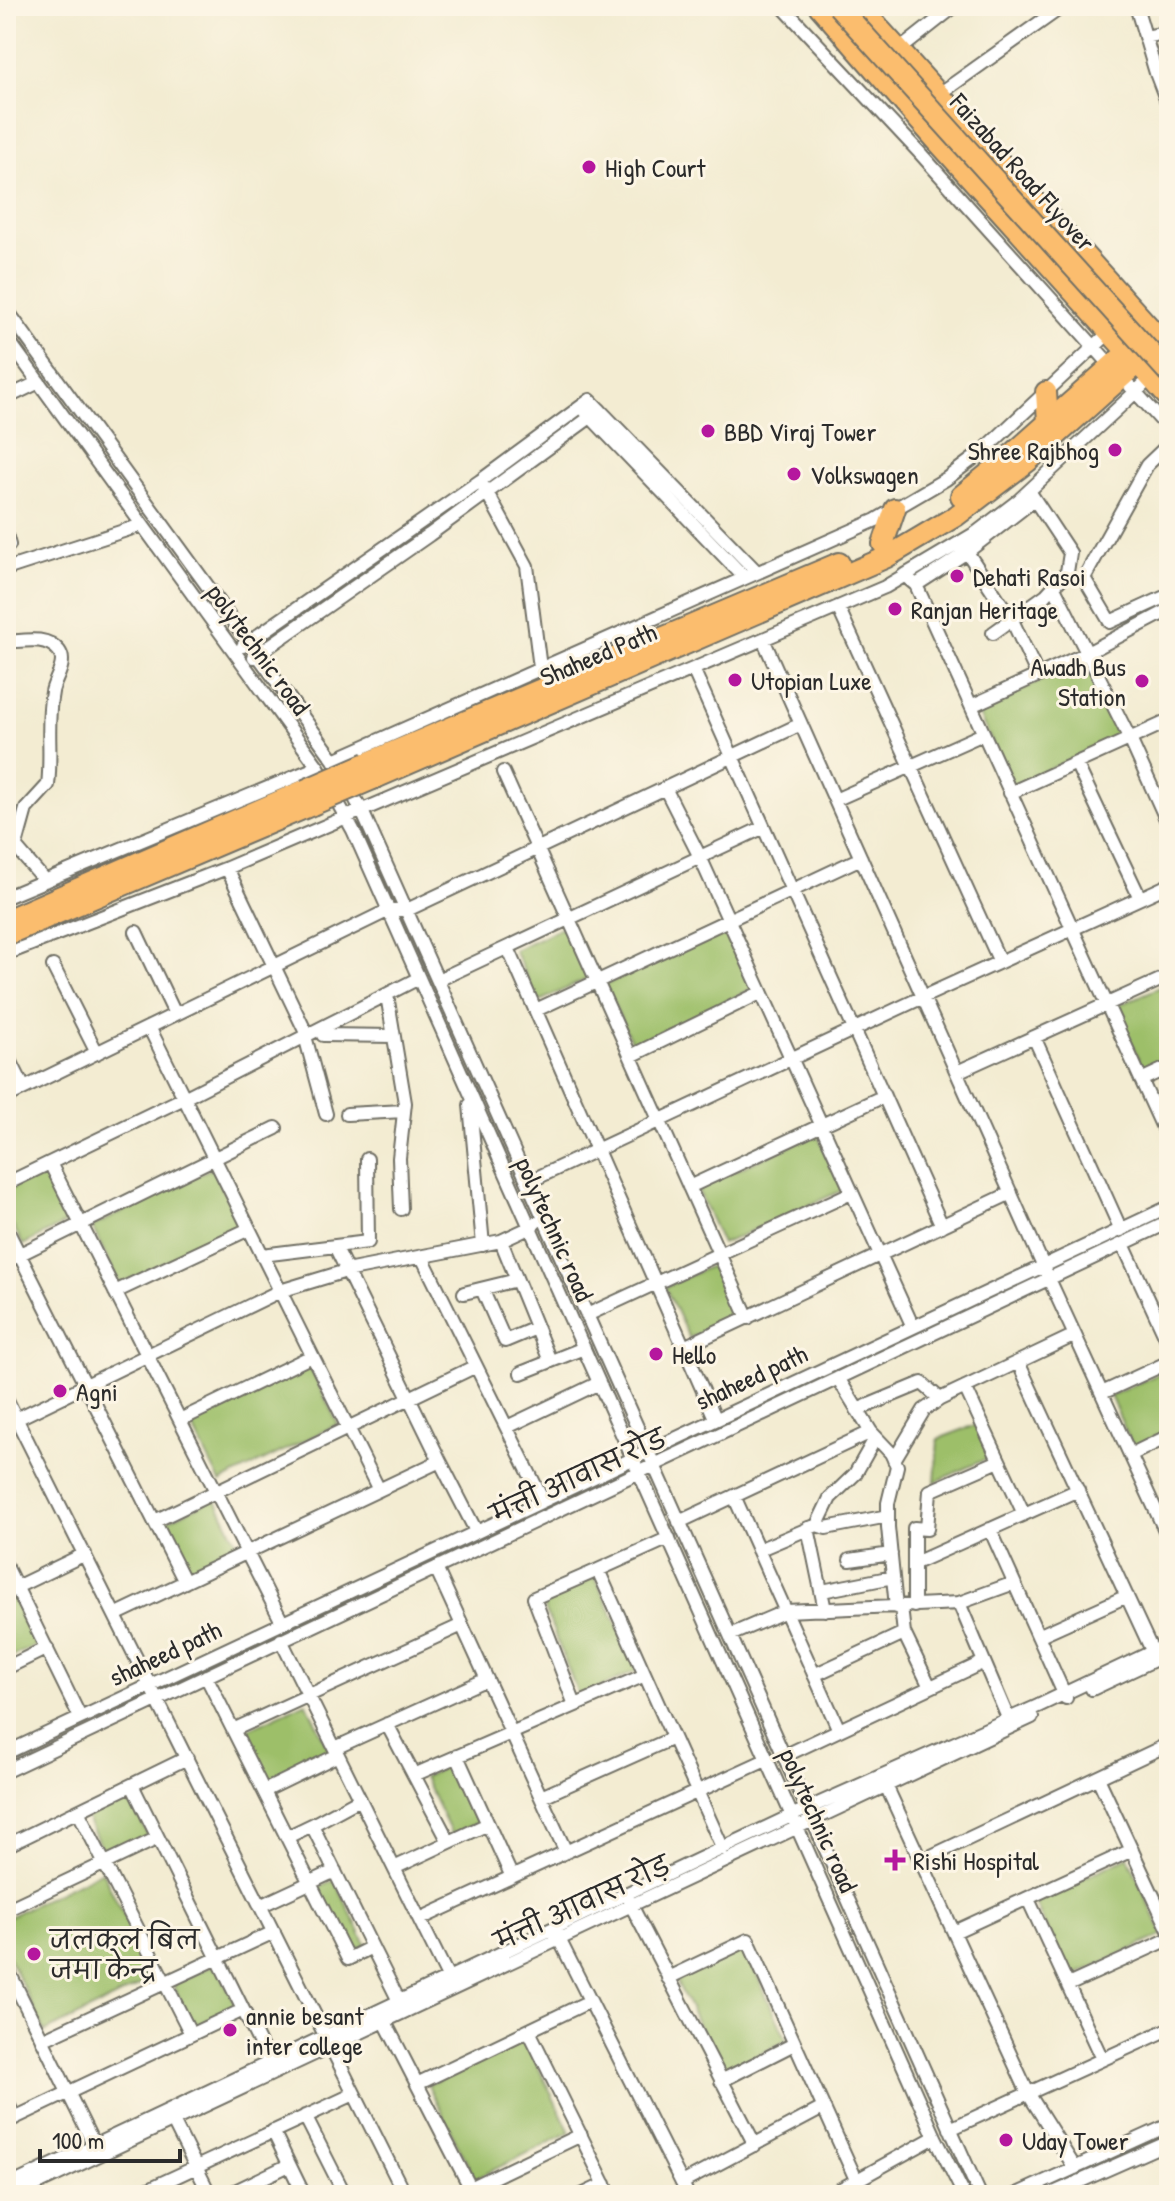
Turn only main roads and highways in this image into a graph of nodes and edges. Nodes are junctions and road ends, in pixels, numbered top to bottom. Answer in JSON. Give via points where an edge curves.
{"nodes":[{"id":1,"x":819,"y":6,"type":"edge"},
{"id":2,"x":838,"y":6,"type":"edge"},
{"id":3,"x":859,"y":6,"type":"edge"},
{"id":4,"x":1163,"y":345,"type":"edge"},
{"id":5,"x":1136,"y":372,"type":"edge"},
{"id":6,"x":1046,"y":392,"type":"road end"},
{"id":7,"x":1169,"y":398,"type":"edge"},
{"id":8,"x":1048,"y":422,"type":"junction"},
{"id":9,"x":895,"y":509,"type":"road end"},
{"id":10,"x":883,"y":544,"type":"junction"},
{"id":11,"x":370,"y":771,"type":"junction"},
{"id":12,"x":308,"y":798,"type":"junction"},
{"id":13,"x":6,"y":920,"type":"edge"},
{"id":14,"x":6,"y":935,"type":"edge"}],
"edges":[{"from":1,"to":5,"type":"highway","via":[[1109,332]]},
{"from":2,"to":5,"type":"highway","name":"Faizabad Road Flyover","bridge":true},
{"from":3,"to":4,"type":"highway"},
{"from":4,"to":5,"type":"highway","name":"Shaheed Path"},
{"from":5,"to":7,"type":"highway"},
{"from":5,"to":8,"type":"highway","name":"Shaheed Path"},
{"from":5,"to":11,"type":"highway","name":"Shaheed Path","via":[[956,516],[887,557]]},
{"from":6,"to":8,"type":"highway"},
{"from":8,"to":10,"type":"highway","name":"Shaheed Path","via":[[949,506]]},
{"from":9,"to":10,"type":"highway"},
{"from":10,"to":11,"type":"highway","name":"Shaheed Path"},
{"from":11,"to":12,"type":"highway","name":"Shaheed Path","bridge":true},
{"from":12,"to":13,"type":"highway","name":"Shaheed Path"},
{"from":12,"to":14,"type":"highway","name":"Shaheed Path"}]}
